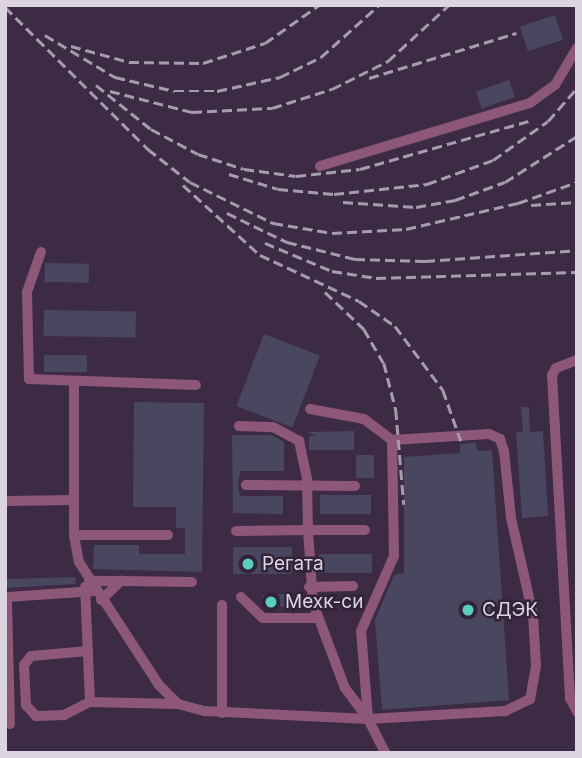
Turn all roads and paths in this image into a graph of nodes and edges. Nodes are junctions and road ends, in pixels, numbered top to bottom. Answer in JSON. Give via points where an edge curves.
{"nodes":[{"id":1,"x":577,"y":48,"type":"edge"},
{"id":2,"x":320,"y":166,"type":"dead end"},
{"id":3,"x":41,"y":252,"type":"dead end"},
{"id":4,"x":577,"y":360,"type":"edge"},
{"id":5,"x":74,"y":383,"type":"junction"},
{"id":6,"x":196,"y":385,"type":"dead end"},
{"id":7,"x":310,"y":409,"type":"dead end"},
{"id":8,"x":239,"y":426,"type":"dead end"},
{"id":9,"x":392,"y":440,"type":"junction"},
{"id":10,"x":246,"y":485,"type":"dead end"},
{"id":11,"x":307,"y":485,"type":"junction"},
{"id":12,"x":355,"y":486,"type":"dead end"},
{"id":13,"x":74,"y":500,"type":"junction"},
{"id":14,"x":5,"y":501,"type":"edge"},
{"id":15,"x":308,"y":530,"type":"junction"},
{"id":16,"x":366,"y":530,"type":"dead end"},
{"id":17,"x":236,"y":531,"type":"dead end"},
{"id":18,"x":74,"y":535,"type":"junction"},
{"id":19,"x":168,"y":535,"type":"dead end"},
{"id":20,"x":121,"y":581,"type":"junction"},
{"id":21,"x":192,"y":582,"type":"dead end"},
{"id":22,"x":353,"y":586,"type":"dead end"},
{"id":23,"x":309,"y":587,"type":"junction"},
{"id":24,"x":91,"y":588,"type":"junction"},
{"id":25,"x":241,"y":597,"type":"dead end"},
{"id":26,"x":222,"y":605,"type":"dead end"},
{"id":27,"x":318,"y":618,"type":"junction"},
{"id":28,"x":88,"y":651,"type":"junction"},
{"id":29,"x":90,"y":702,"type":"junction"},
{"id":30,"x":178,"y":704,"type":"junction"},
{"id":31,"x":577,"y":712,"type":"edge"},
{"id":32,"x":222,"y":713,"type":"junction"},
{"id":33,"x":368,"y":719,"type":"junction"},
{"id":34,"x":10,"y":724,"type":"dead end"},
{"id":35,"x":385,"y":753,"type":"edge"}],
"edges":[{"from":1,"to":2,"type":"lane","via":[[555,85],[530,103]]},
{"from":3,"to":5,"type":"lane","via":[[27,292],[27,372],[34,383]]},
{"from":4,"to":31,"type":"lane","via":[[556,368],[551,375],[570,698]]},
{"from":5,"to":6,"type":"lane"},
{"from":5,"to":13,"type":"lane"},
{"from":7,"to":9,"type":"lane","via":[[364,419]]},
{"from":8,"to":11,"type":"lane","via":[[274,427],[296,436]]},
{"from":9,"to":33,"type":"lane","via":[[394,556],[361,631]]},
{"from":9,"to":33,"type":"lane","via":[[489,434],[500,439],[531,602],[536,680],[530,699],[515,710]]},
{"from":10,"to":11,"type":"lane"},
{"from":11,"to":12,"type":"lane"},
{"from":11,"to":15,"type":"lane"},
{"from":13,"to":14,"type":"lane"},
{"from":13,"to":18,"type":"lane"},
{"from":15,"to":16,"type":"lane"},
{"from":15,"to":17,"type":"lane"},
{"from":15,"to":23,"type":"lane"},
{"from":18,"to":19,"type":"lane"},
{"from":18,"to":24,"type":"lane"},
{"from":20,"to":21,"type":"lane"},
{"from":20,"to":24,"type":"lane"},
{"from":20,"to":24,"type":"lane"},
{"from":22,"to":23,"type":"lane"},
{"from":23,"to":27,"type":"lane"},
{"from":24,"to":28,"type":"lane"},
{"from":24,"to":30,"type":"lane","via":[[151,675]]},
{"from":24,"to":34,"type":"lane","via":[[7,597]]},
{"from":25,"to":27,"type":"lane","via":[[263,618]]},
{"from":26,"to":32,"type":"lane"},
{"from":27,"to":33,"type":"lane","via":[[345,688]]},
{"from":28,"to":29,"type":"lane"},
{"from":28,"to":29,"type":"lane","via":[[30,656],[24,665],[26,705],[36,716],[64,715]]},
{"from":29,"to":30,"type":"lane"},
{"from":30,"to":32,"type":"lane"},
{"from":32,"to":33,"type":"lane"},
{"from":33,"to":35,"type":"lane"}]}
